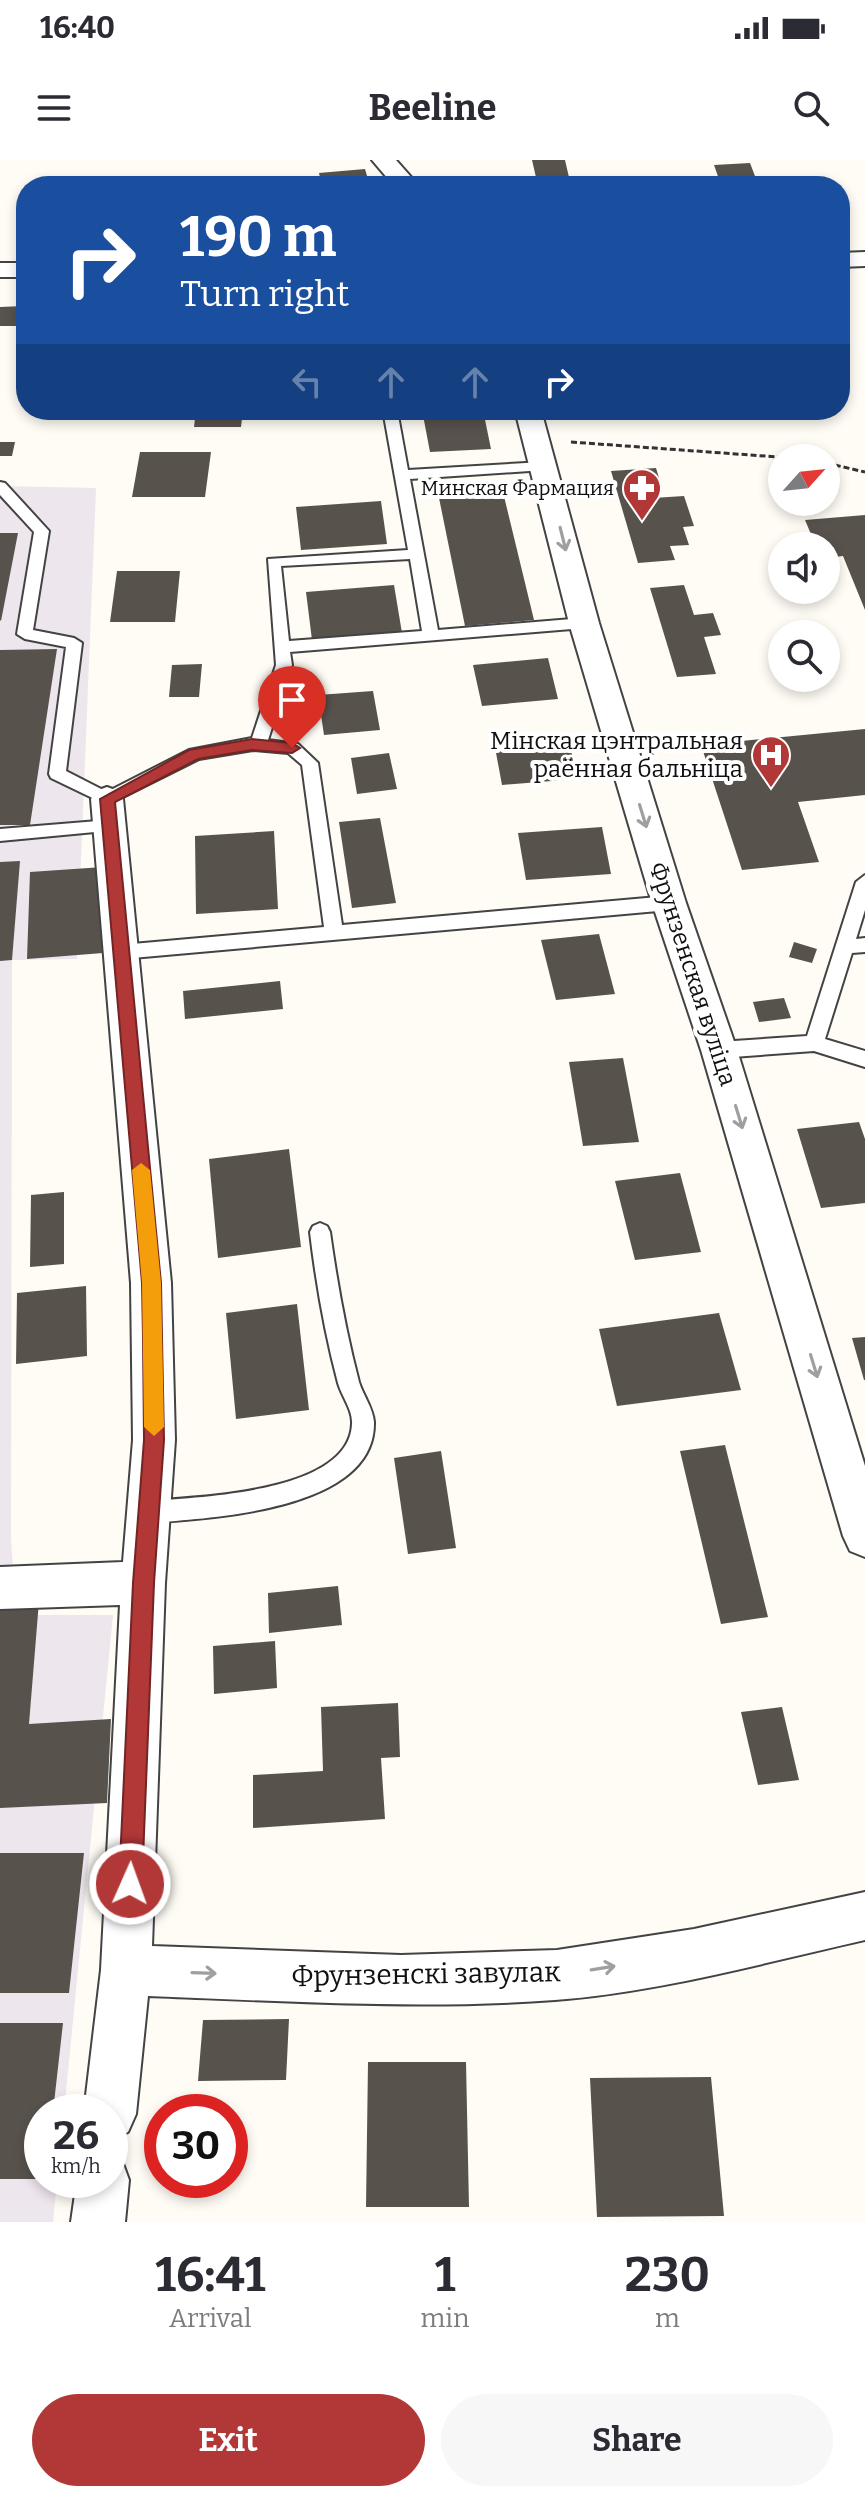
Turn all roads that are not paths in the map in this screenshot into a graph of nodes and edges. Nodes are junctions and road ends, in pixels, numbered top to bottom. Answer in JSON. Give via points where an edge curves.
{"nodes":[{"id":1,"x":383,"y":160,"type":"edge"},
{"id":2,"x":398,"y":176,"type":"edge"},
{"id":3,"x":392,"y":420,"type":"edge"},
{"id":4,"x":534,"y":420,"type":"edge"},
{"id":5,"x":553,"y":454,"type":"junction"},
{"id":6,"x":401,"y":475,"type":"junction"},
{"id":7,"x":0,"y":486,"type":"edge"},
{"id":8,"x":417,"y":554,"type":"junction"},
{"id":9,"x":584,"y":623,"type":"junction"},
{"id":10,"x":431,"y":636,"type":"junction"},
{"id":11,"x":281,"y":647,"type":"junction"},
{"id":12,"x":252,"y":744,"type":"junction"},
{"id":13,"x":108,"y":812,"type":"junction"},
{"id":14,"x":0,"y":835,"type":"edge"},
{"id":15,"x":865,"y":882,"type":"edge"},
{"id":16,"x":669,"y":903,"type":"junction"},
{"id":17,"x":334,"y":932,"type":"junction"},
{"id":18,"x":865,"y":945,"type":"edge"},
{"id":19,"x":843,"y":947,"type":"junction"},
{"id":20,"x":121,"y":952,"type":"junction"},
{"id":21,"x":814,"y":1043,"type":"junction"},
{"id":22,"x":719,"y":1050,"type":"junction"},
{"id":23,"x":865,"y":1059,"type":"edge"},
{"id":24,"x":320,"y":1232,"type":"dead end"},
{"id":25,"x":148,"y":1512,"type":"junction"},
{"id":26,"x":865,"y":1536,"type":"edge"},
{"id":27,"x":143,"y":1583,"type":"junction"},
{"id":28,"x":0,"y":1588,"type":"edge"},
{"id":29,"x":865,"y":1916,"type":"edge"},
{"id":30,"x":126,"y":1970,"type":"junction"},
{"id":31,"x":112,"y":2094,"type":"edge"},
{"id":32,"x":101,"y":2198,"type":"edge"},
{"id":33,"x":98,"y":2222,"type":"edge"}],
"edges":[{"from":1,"to":2,"type":"street"},
{"from":3,"to":6,"type":"lane"},
{"from":4,"to":5,"type":"street","name":"Фрунзенская вуліца"},
{"from":5,"to":6,"type":"lane"},
{"from":5,"to":9,"type":"street","name":"Фрунзенская вуліца","one_way":true},
{"from":6,"to":8,"type":"lane"},
{"from":7,"to":13,"type":"lane","via":[[42,531],[25,634],[74,643],[57,774]]},
{"from":8,"to":10,"type":"lane"},
{"from":8,"to":11,"type":"lane","via":[[273,562]]},
{"from":9,"to":10,"type":"lane"},
{"from":9,"to":16,"type":"street","name":"Фрунзенская вуліца","one_way":true},
{"from":10,"to":11,"type":"lane"},
{"from":11,"to":12,"type":"lane","via":[[284,665],[259,743]]},
{"from":12,"to":13,"type":"lane","via":[[195,754]]},
{"from":12,"to":17,"type":"lane","via":[[292,748],[310,763]]},
{"from":13,"to":14,"type":"lane"},
{"from":13,"to":20,"type":"street"},
{"from":15,"to":19,"type":"lane"},
{"from":16,"to":17,"type":"lane"},
{"from":16,"to":22,"type":"street","name":"Фрунзенская вуліца"},
{"from":17,"to":20,"type":"lane"},
{"from":18,"to":19,"type":"lane"},
{"from":19,"to":21,"type":"lane"},
{"from":20,"to":25,"type":"street","via":[[151,1283],[154,1440]]},
{"from":21,"to":22,"type":"lane"},
{"from":21,"to":23,"type":"lane"},
{"from":22,"to":26,"type":"street","name":"Фрунзенская вуліца","one_way":true},
{"from":24,"to":25,"type":"lane","via":[[345,1367],[363,1424],[356,1456],[324,1481],[255,1501]]},
{"from":25,"to":27,"type":"street"},
{"from":27,"to":28,"type":"street"},
{"from":27,"to":30,"type":"street"},
{"from":30,"to":29,"type":"street","name":"Фрунзенскі завулак","one_way":true,"via":[[401,1980],[557,1975],[694,1954]]},
{"from":30,"to":31,"type":"street"},
{"from":32,"to":33,"type":"street"}]}
